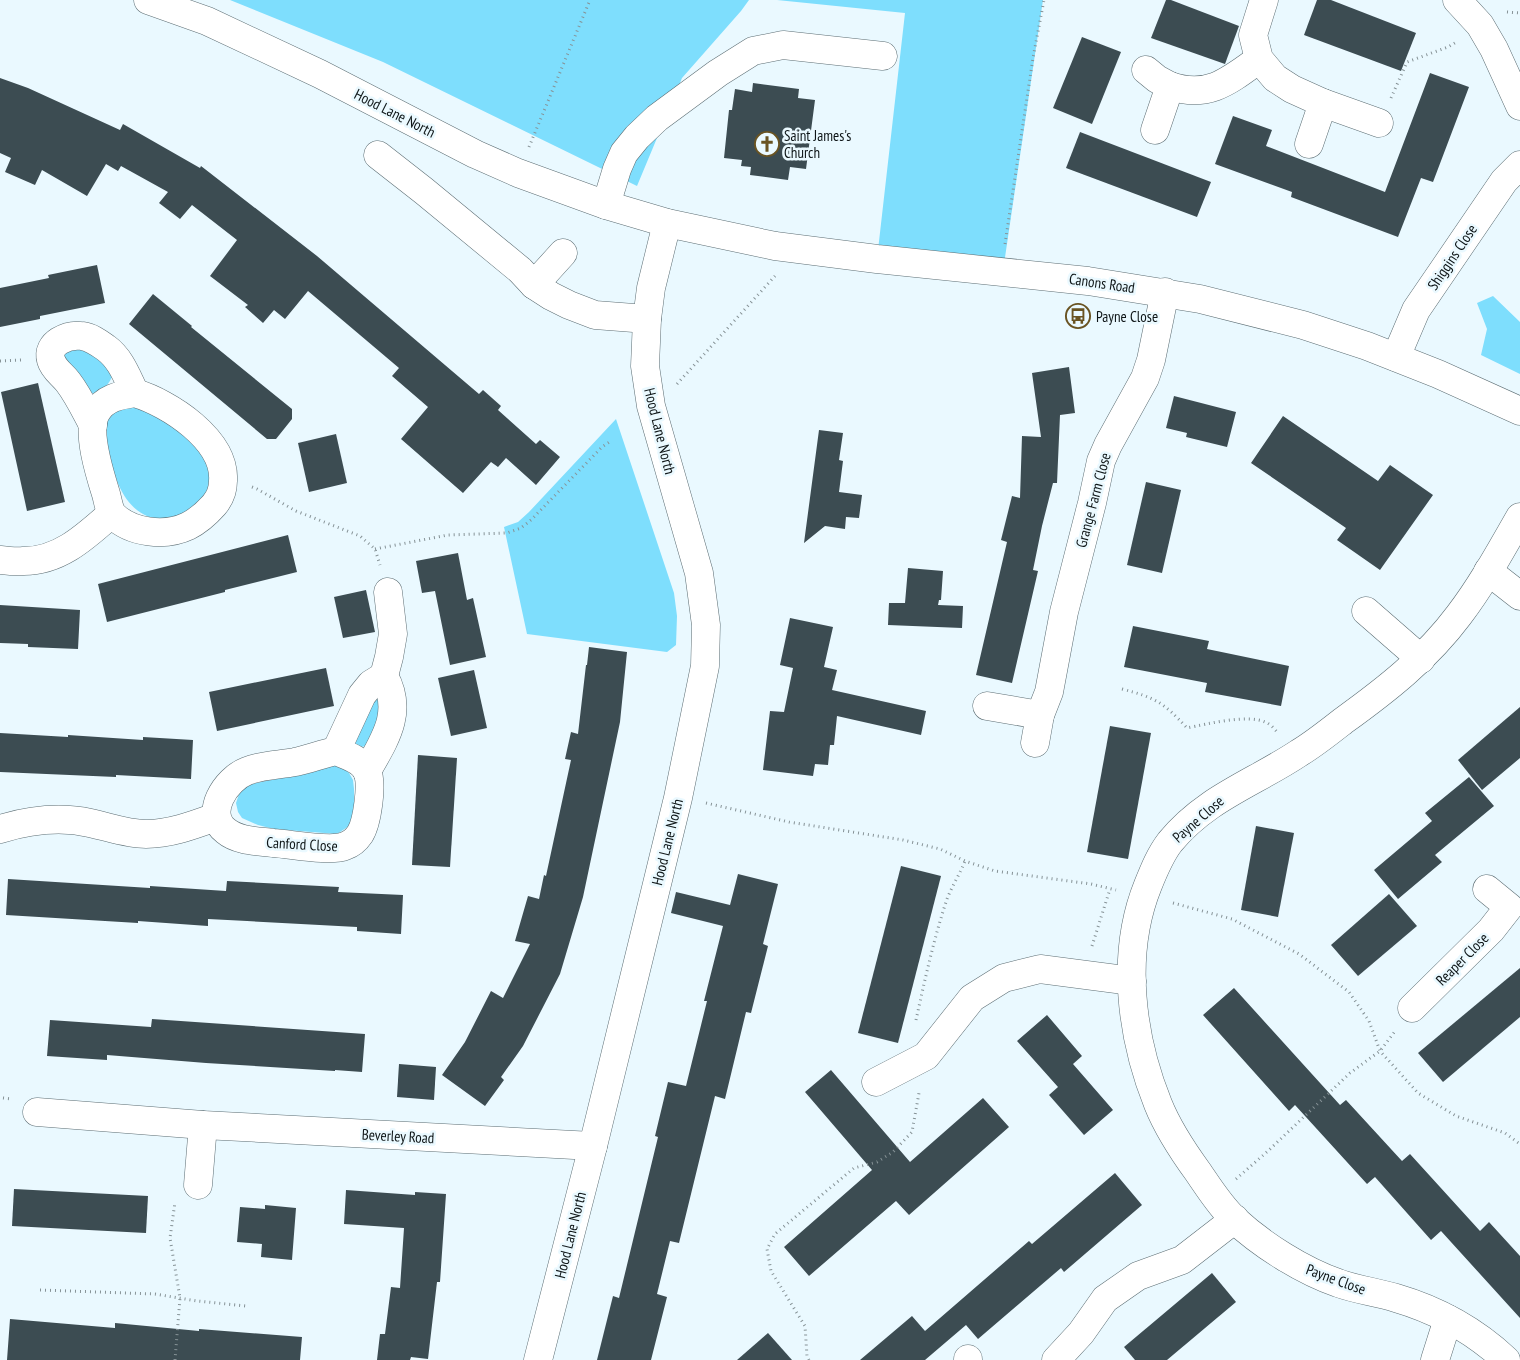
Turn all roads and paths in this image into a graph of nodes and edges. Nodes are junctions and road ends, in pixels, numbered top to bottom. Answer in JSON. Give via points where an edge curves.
{"nodes":[{"id":1,"x":148,"y":0,"type":"edge"},
{"id":2,"x":590,"y":0,"type":"edge"},
{"id":3,"x":1044,"y":0,"type":"edge"},
{"id":4,"x":1264,"y":0,"type":"edge"},
{"id":5,"x":1457,"y":0,"type":"edge"},
{"id":6,"x":1465,"y":37,"type":"dead end"},
{"id":7,"x":883,"y":56,"type":"dead end"},
{"id":8,"x":1259,"y":59,"type":"junction"},
{"id":9,"x":1146,"y":70,"type":"dead end"},
{"id":10,"x":1170,"y":86,"type":"junction"},
{"id":11,"x":1323,"y":102,"type":"junction"},
{"id":12,"x":1520,"y":106,"type":"edge"},
{"id":13,"x":1379,"y":123,"type":"joint"},
{"id":14,"x":1154,"y":130,"type":"dead end"},
{"id":15,"x":1309,"y":144,"type":"dead end"},
{"id":16,"x":528,"y":150,"type":"dead end"},
{"id":17,"x":378,"y":155,"type":"dead end"},
{"id":18,"x":1520,"y":166,"type":"edge"},
{"id":19,"x":606,"y":204,"type":"junction"},
{"id":20,"x":667,"y":222,"type":"junction"},
{"id":21,"x":1004,"y":250,"type":"dead end"},
{"id":22,"x":563,"y":253,"type":"dead end"},
{"id":23,"x":776,"y":276,"type":"dead end"},
{"id":24,"x":534,"y":285,"type":"junction"},
{"id":25,"x":1165,"y":292,"type":"junction"},
{"id":26,"x":647,"y":319,"type":"junction"},
{"id":27,"x":1396,"y":357,"type":"junction"},
{"id":28,"x":675,"y":386,"type":"dead end"},
{"id":29,"x":135,"y":393,"type":"junction"},
{"id":30,"x":1520,"y":411,"type":"edge"},
{"id":31,"x":93,"y":425,"type":"junction"},
{"id":32,"x":611,"y":441,"type":"dead end"},
{"id":33,"x":224,"y":478,"type":"junction"},
{"id":34,"x":111,"y":514,"type":"junction"},
{"id":35,"x":1520,"y":517,"type":"edge"},
{"id":36,"x":375,"y":549,"type":"junction"},
{"id":37,"x":0,"y":560,"type":"edge"},
{"id":38,"x":1488,"y":571,"type":"junction"},
{"id":39,"x":388,"y":592,"type":"joint"},
{"id":40,"x":1520,"y":596,"type":"edge"},
{"id":41,"x":1366,"y":611,"type":"dead end"},
{"id":42,"x":1420,"y":659,"type":"junction"},
{"id":43,"x":384,"y":676,"type":"junction"},
{"id":44,"x":1122,"y":689,"type":"dead end"},
{"id":45,"x":987,"y":706,"type":"dead end"},
{"id":46,"x":1040,"y":715,"type":"junction"},
{"id":47,"x":1035,"y":743,"type":"dead end"},
{"id":48,"x":336,"y":752,"type":"junction"},
{"id":49,"x":1299,"y":754,"type":"junction"},
{"id":50,"x":367,"y":772,"type":"junction"},
{"id":51,"x":678,"y":798,"type":"junction"},
{"id":52,"x":216,"y":817,"type":"junction"},
{"id":53,"x":0,"y":829,"type":"edge"},
{"id":54,"x":965,"y":861,"type":"junction"},
{"id":55,"x":1110,"y":889,"type":"junction"},
{"id":56,"x":1487,"y":889,"type":"dead end"},
{"id":57,"x":1144,"y":894,"type":"junction"},
{"id":58,"x":1514,"y":896,"type":"edge"},
{"id":59,"x":1083,"y":975,"type":"junction"},
{"id":60,"x":1132,"y":981,"type":"junction"},
{"id":61,"x":1412,"y":1008,"type":"dead end"},
{"id":62,"x":1380,"y":1051,"type":"junction"},
{"id":63,"x":926,"y":1056,"type":"junction"},
{"id":64,"x":876,"y":1082,"type":"dead end"},
{"id":65,"x":37,"y":1112,"type":"dead end"},
{"id":66,"x":203,"y":1126,"type":"junction"},
{"id":67,"x":1520,"y":1144,"type":"edge"},
{"id":68,"x":593,"y":1146,"type":"junction"},
{"id":69,"x":198,"y":1185,"type":"joint"},
{"id":70,"x":1215,"y":1197,"type":"junction"},
{"id":71,"x":1235,"y":1219,"type":"junction"},
{"id":72,"x":40,"y":1290,"type":"dead end"},
{"id":73,"x":180,"y":1298,"type":"junction"},
{"id":74,"x":246,"y":1306,"type":"dead end"},
{"id":75,"x":1448,"y":1319,"type":"junction"},
{"id":76,"x":175,"y":1360,"type":"edge"},
{"id":77,"x":538,"y":1360,"type":"edge"},
{"id":78,"x":808,"y":1360,"type":"edge"},
{"id":79,"x":1056,"y":1360,"type":"edge"},
{"id":80,"x":1435,"y":1360,"type":"edge"},
{"id":81,"x":1506,"y":1360,"type":"edge"}],
"edges":[{"from":1,"to":19,"type":"street","name":"Hood Lane North","via":[[207,21],[320,74],[475,154]]},
{"from":2,"to":16,"type":"path"},
{"from":3,"to":21,"type":"path"},
{"from":4,"to":8,"type":"street","via":[[1253,35]]},
{"from":5,"to":12,"type":"street","via":[[1480,25]]},
{"from":6,"to":13,"type":"path","via":[[1407,62]]},
{"from":7,"to":19,"type":"street","via":[[782,45],[753,51],[718,73],[637,136],[624,153]]},
{"from":8,"to":10,"type":"street","via":[[1236,76],[1211,88],[1196,91]]},
{"from":8,"to":11,"type":"street","via":[[1275,78]]},
{"from":9,"to":10,"type":"street"},
{"from":10,"to":14,"type":"street"},
{"from":11,"to":13,"type":"street"},
{"from":11,"to":15,"type":"street"},
{"from":17,"to":24,"type":"street","via":[[520,270]]},
{"from":18,"to":27,"type":"street","name":"Shiggins Close","via":[[1504,180],[1416,310]]},
{"from":19,"to":20,"type":"street","name":"Hood Lane North"},
{"from":20,"to":25,"type":"street","name":"Canons Road","via":[[775,246]]},
{"from":20,"to":26,"type":"street","name":"Hood Lane North"},
{"from":22,"to":24,"type":"street"},
{"from":23,"to":28,"type":"path"},
{"from":24,"to":26,"type":"street","via":[[569,305],[595,315]]},
{"from":25,"to":27,"type":"street","name":"Canons Road","via":[[1303,325]]},
{"from":25,"to":46,"type":"street","name":"Grange Farm Close","via":[[1145,378],[1101,461],[1064,612],[1049,692]]},
{"from":26,"to":51,"type":"street","name":"Hood Lane North","via":[[645,366],[651,406],[684,517],[698,573],[706,625],[705,666]]},
{"from":27,"to":30,"type":"street","name":"Canons Road"},
{"from":29,"to":31,"type":"street","via":[[112,398],[103,404]]},
{"from":29,"to":31,"type":"street","via":[[121,365],[94,340],[71,337],[55,344],[51,359],[55,369],[79,398]]},
{"from":29,"to":33,"type":"street","via":[[194,426],[216,451]]},
{"from":31,"to":34,"type":"street","via":[[96,461]]},
{"from":32,"to":36,"type":"path","via":[[521,528],[507,533],[448,535]]},
{"from":33,"to":34,"type":"street","via":[[218,501],[196,522],[182,529],[168,532],[144,530],[122,523]]},
{"from":33,"to":36,"type":"path","via":[[257,489],[296,512],[360,536]]},
{"from":34,"to":37,"type":"street","via":[[62,552],[25,562]]},
{"from":35,"to":38,"type":"street","name":"Payne Close"},
{"from":36,"to":39,"type":"path"},
{"from":38,"to":40,"type":"street"},
{"from":38,"to":42,"type":"street","name":"Payne Close","via":[[1459,615]]},
{"from":39,"to":43,"type":"street","via":[[393,634]]},
{"from":41,"to":42,"type":"street"},
{"from":42,"to":49,"type":"street","name":"Payne Close","via":[[1393,684]]},
{"from":43,"to":48,"type":"street","via":[[362,695]]},
{"from":43,"to":50,"type":"street","via":[[391,689],[391,721]]},
{"from":44,"to":49,"type":"path","via":[[1160,702],[1187,728],[1242,719],[1264,721]]},
{"from":45,"to":46,"type":"street"},
{"from":46,"to":47,"type":"street","name":"Grange Farm Close"},
{"from":48,"to":50,"type":"street","via":[[360,763]]},
{"from":48,"to":52,"type":"street","via":[[246,771],[224,789]]},
{"from":49,"to":57,"type":"street","name":"Payne Close","via":[[1203,810],[1169,844]]},
{"from":50,"to":52,"type":"street","name":"Canford Close","via":[[369,785],[364,824],[354,842],[345,846],[336,848],[248,839],[228,833],[220,827]]},
{"from":51,"to":54,"type":"path","via":[[789,822],[903,840],[940,849]]},
{"from":51,"to":68,"type":"street","name":"Hood Lane North"},
{"from":52,"to":53,"type":"street","via":[[167,832],[147,834],[66,819],[46,819]]},
{"from":54,"to":55,"type":"path","via":[[995,871]]},
{"from":54,"to":63,"type":"path","via":[[948,898],[914,1027]]},
{"from":55,"to":57,"type":"path"},
{"from":55,"to":59,"type":"path"},
{"from":56,"to":58,"type":"street","name":"Reaper Close"},
{"from":57,"to":60,"type":"street","name":"Payne Close","via":[[1132,946]]},
{"from":57,"to":62,"type":"path","via":[[1232,919],[1299,954],[1349,992],[1369,1021]]},
{"from":58,"to":61,"type":"street","name":"Reaper Close","via":[[1491,930]]},
{"from":59,"to":60,"type":"street"},
{"from":59,"to":63,"type":"street","via":[[1040,969],[1004,978],[972,998]]},
{"from":60,"to":70,"type":"street","name":"Payne Close","via":[[1141,1048],[1158,1106],[1176,1140]]},
{"from":62,"to":67,"type":"path","via":[[1418,1093],[1456,1116],[1505,1133]]},
{"from":62,"to":70,"type":"path","via":[[1350,1073],[1268,1152]]},
{"from":63,"to":64,"type":"street"},
{"from":63,"to":78,"type":"path","via":[[912,1132],[893,1152],[877,1162],[854,1168],[775,1234],[767,1249],[771,1271],[805,1326]]},
{"from":65,"to":66,"type":"street","name":"Beverley Road"},
{"from":66,"to":68,"type":"street","name":"Beverley Road"},
{"from":66,"to":69,"type":"street"},
{"from":68,"to":77,"type":"street","name":"Hood Lane North"},
{"from":69,"to":73,"type":"path","via":[[177,1191],[170,1238]]},
{"from":70,"to":71,"type":"street","name":"Payne Close"},
{"from":71,"to":75,"type":"street","name":"Payne Close","via":[[1290,1260],[1312,1272],[1336,1283],[1416,1304]]},
{"from":71,"to":79,"type":"street","via":[[1182,1260],[1138,1276],[1105,1299],[1081,1333]]},
{"from":72,"to":73,"type":"path","via":[[156,1294]]},
{"from":73,"to":74,"type":"path"},
{"from":73,"to":76,"type":"path"},
{"from":75,"to":80,"type":"street"},
{"from":75,"to":81,"type":"street","name":"Payne Close","via":[[1475,1333]]}]}
